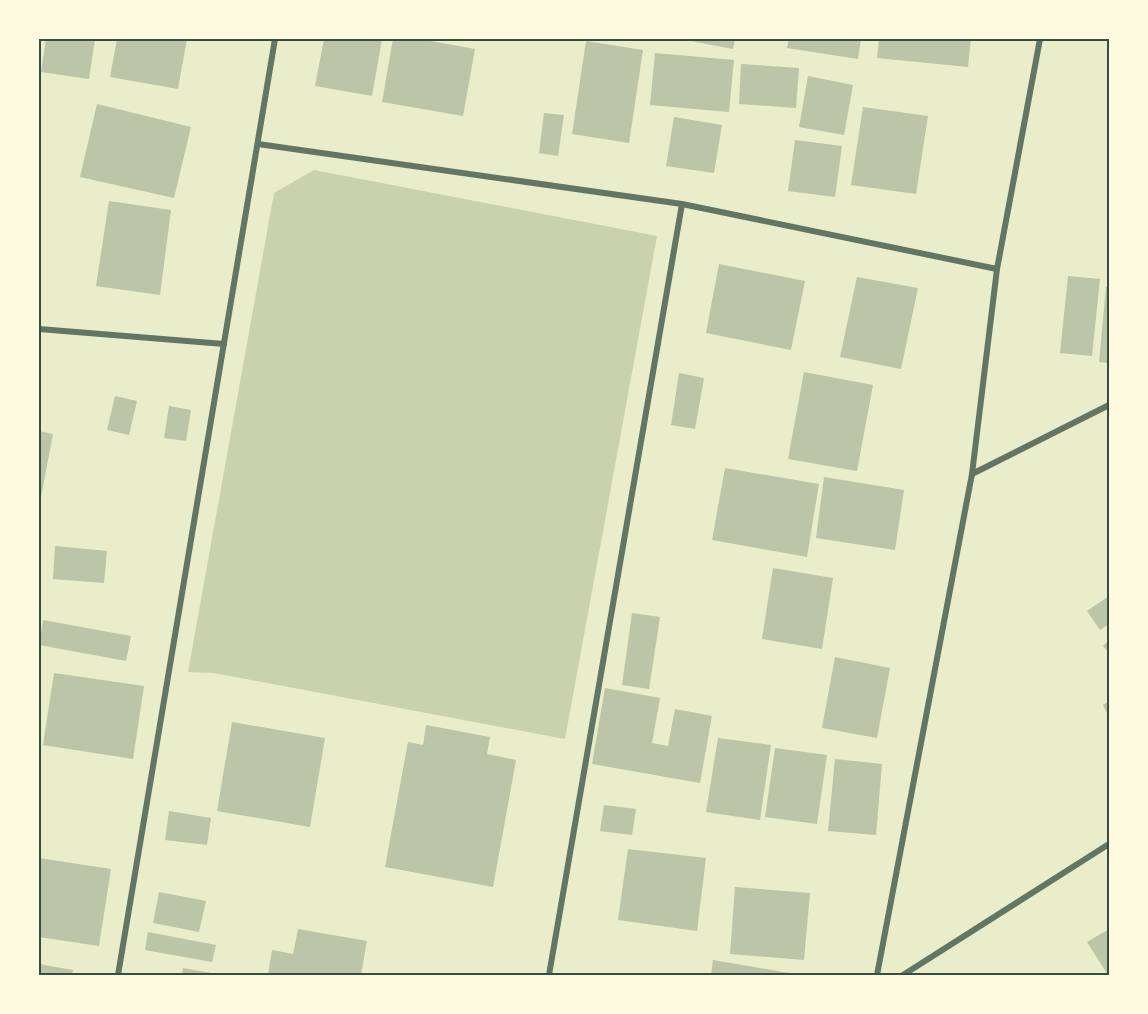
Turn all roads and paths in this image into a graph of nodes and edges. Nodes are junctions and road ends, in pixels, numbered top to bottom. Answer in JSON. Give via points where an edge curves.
{"nodes":[{"id":1,"x":276,"y":39,"type":"edge"},
{"id":2,"x":1040,"y":39,"type":"edge"},
{"id":3,"x":258,"y":144,"type":"junction"},
{"id":4,"x":682,"y":204,"type":"junction"},
{"id":5,"x":997,"y":269,"type":"junction"},
{"id":6,"x":39,"y":329,"type":"edge"},
{"id":7,"x":224,"y":344,"type":"junction"},
{"id":8,"x":1109,"y":405,"type":"edge"},
{"id":9,"x":972,"y":474,"type":"junction"},
{"id":10,"x":1109,"y":844,"type":"edge"},
{"id":11,"x":118,"y":975,"type":"edge"},
{"id":12,"x":549,"y":975,"type":"edge"},
{"id":13,"x":877,"y":975,"type":"edge"},
{"id":14,"x":903,"y":975,"type":"edge"}],
"edges":[{"from":1,"to":3,"type":"street"},
{"from":2,"to":5,"type":"street"},
{"from":3,"to":4,"type":"street"},
{"from":3,"to":7,"type":"street"},
{"from":4,"to":5,"type":"street"},
{"from":4,"to":12,"type":"street"},
{"from":5,"to":9,"type":"street"},
{"from":6,"to":7,"type":"street"},
{"from":7,"to":11,"type":"street"},
{"from":8,"to":9,"type":"street"},
{"from":9,"to":13,"type":"street"},
{"from":10,"to":14,"type":"street"}]}
